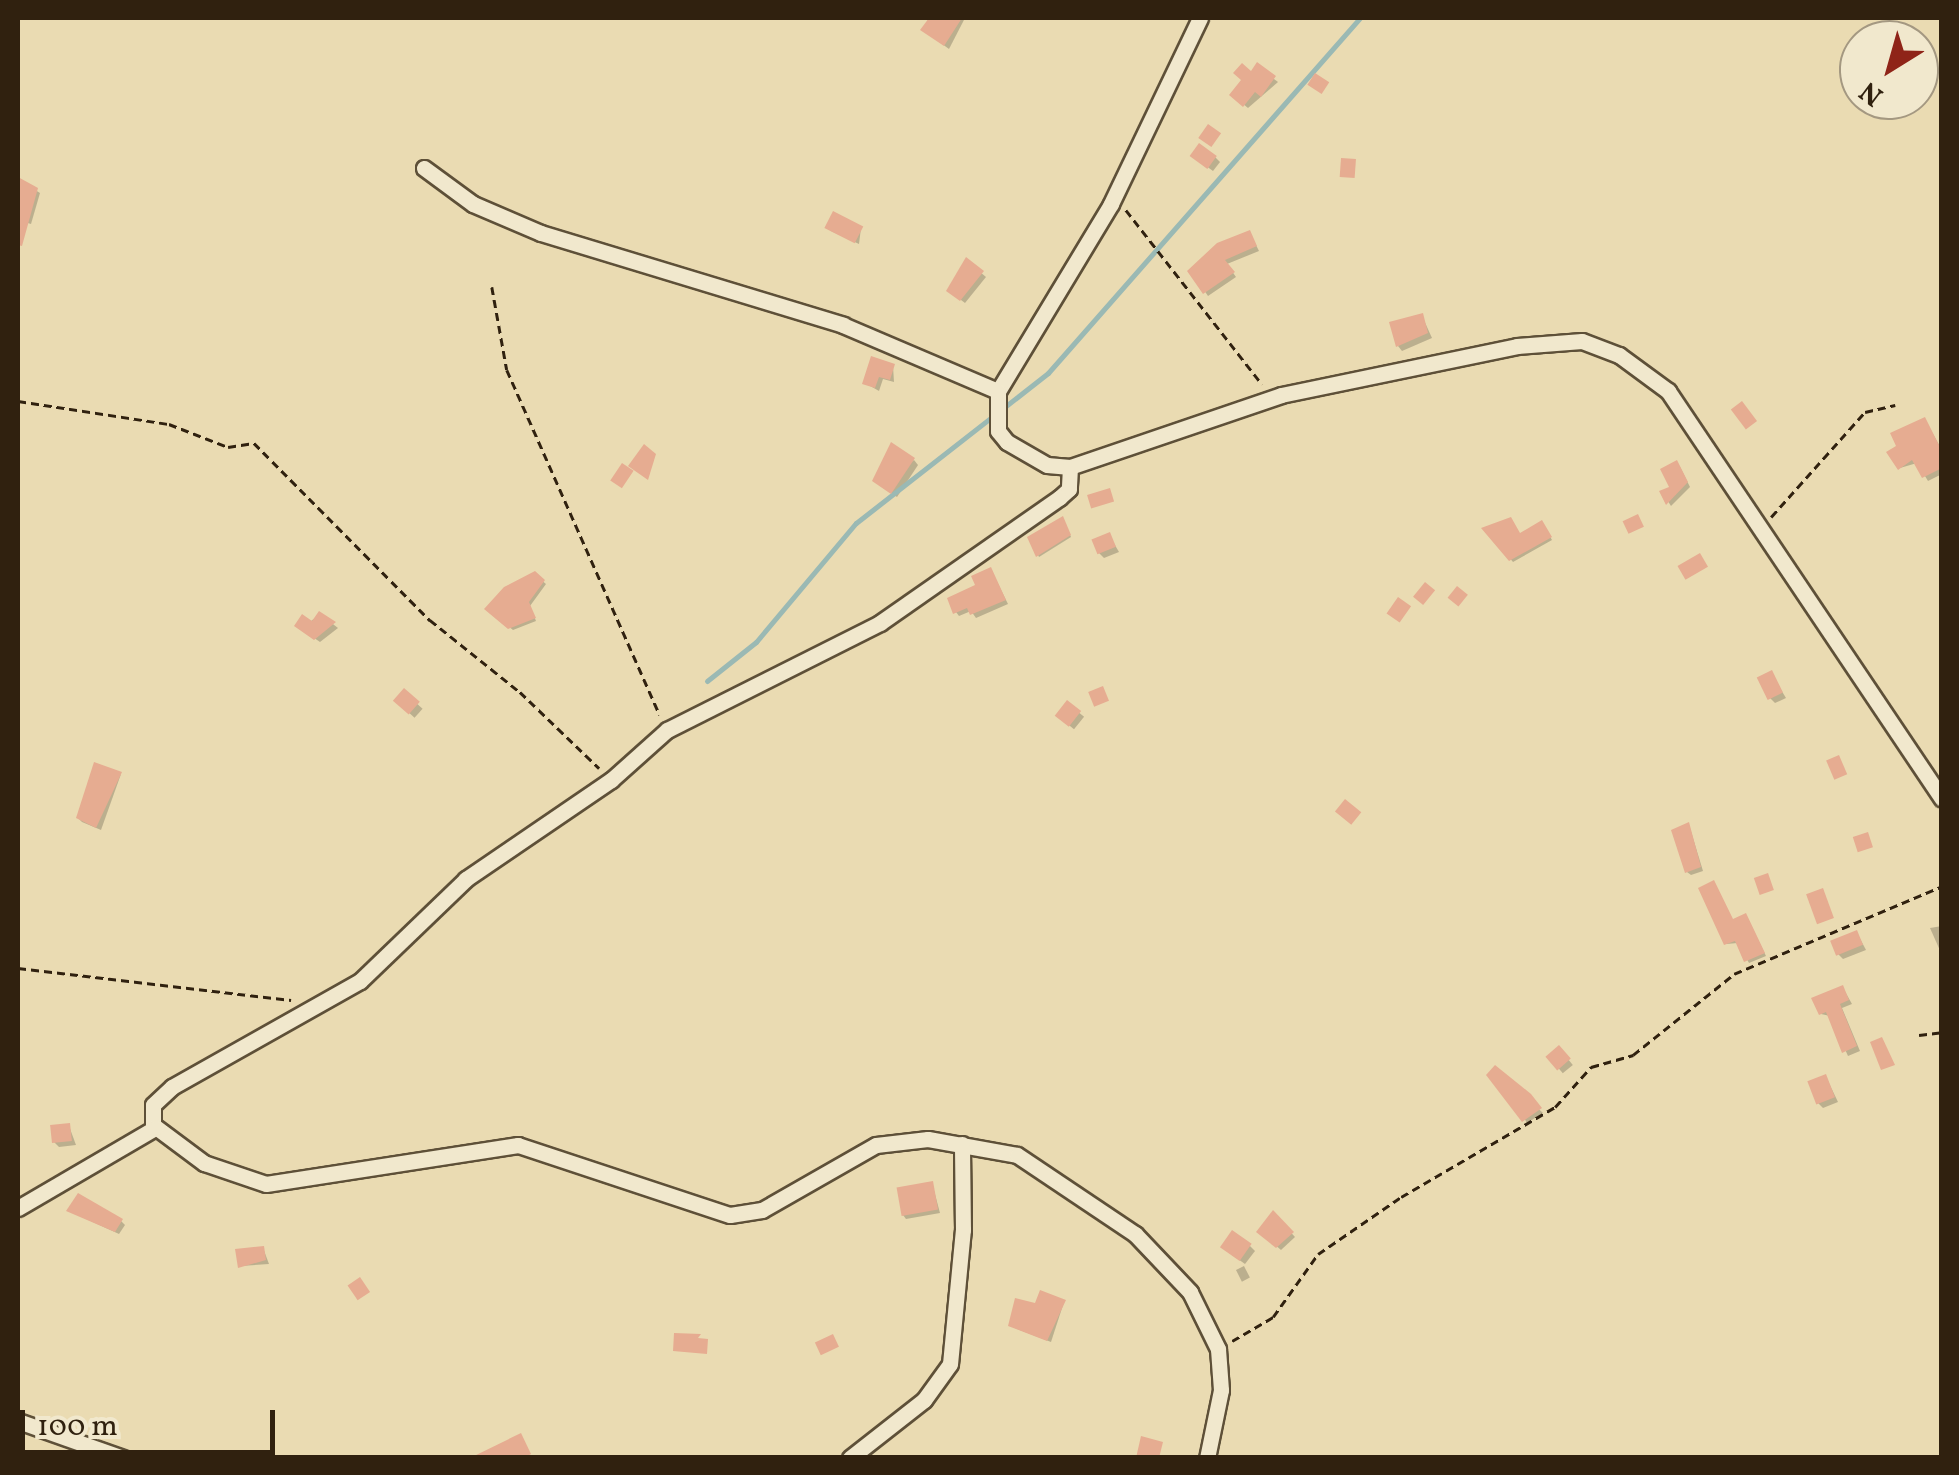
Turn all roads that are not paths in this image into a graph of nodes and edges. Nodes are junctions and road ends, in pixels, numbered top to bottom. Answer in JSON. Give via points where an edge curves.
{"nodes":[{"id":1,"x":1200,"y":18,"type":"edge"},
{"id":2,"x":424,"y":168,"type":"dead end"},
{"id":3,"x":998,"y":391,"type":"junction"},
{"id":4,"x":1070,"y":467,"type":"junction"},
{"id":5,"x":1942,"y":798,"type":"edge"},
{"id":6,"x":156,"y":1128,"type":"junction"},
{"id":7,"x":962,"y":1144,"type":"junction"},
{"id":8,"x":18,"y":1208,"type":"edge"},
{"id":9,"x":18,"y":1421,"type":"edge"},
{"id":10,"x":123,"y":1458,"type":"edge"},
{"id":11,"x":850,"y":1458,"type":"edge"},
{"id":12,"x":1207,"y":1458,"type":"edge"}],
"edges":[{"from":1,"to":3,"type":"street","via":[[1114,197]]},
{"from":2,"to":3,"type":"street","via":[[473,204],[541,233],[843,326]]},
{"from":3,"to":4,"type":"street","via":[[998,432],[1007,442],[1046,465]]},
{"from":4,"to":5,"type":"street","via":[[1270,398],[1516,346],[1582,341],[1619,355],[1668,391]]},
{"from":4,"to":6,"type":"street","via":[[1069,489],[1060,498],[880,623],[667,730],[610,780],[466,879],[360,981],[172,1087],[153,1104]]},
{"from":6,"to":7,"type":"street","via":[[204,1163],[266,1184],[518,1145],[730,1215],[762,1210],[876,1145],[928,1138]]},
{"from":6,"to":8,"type":"street"},
{"from":7,"to":11,"type":"street","via":[[963,1230],[950,1364],[924,1400]]},
{"from":7,"to":12,"type":"street","via":[[1017,1155],[1046,1170],[1134,1234],[1190,1292],[1218,1349],[1221,1390]]},
{"from":9,"to":10,"type":"street"}]}
